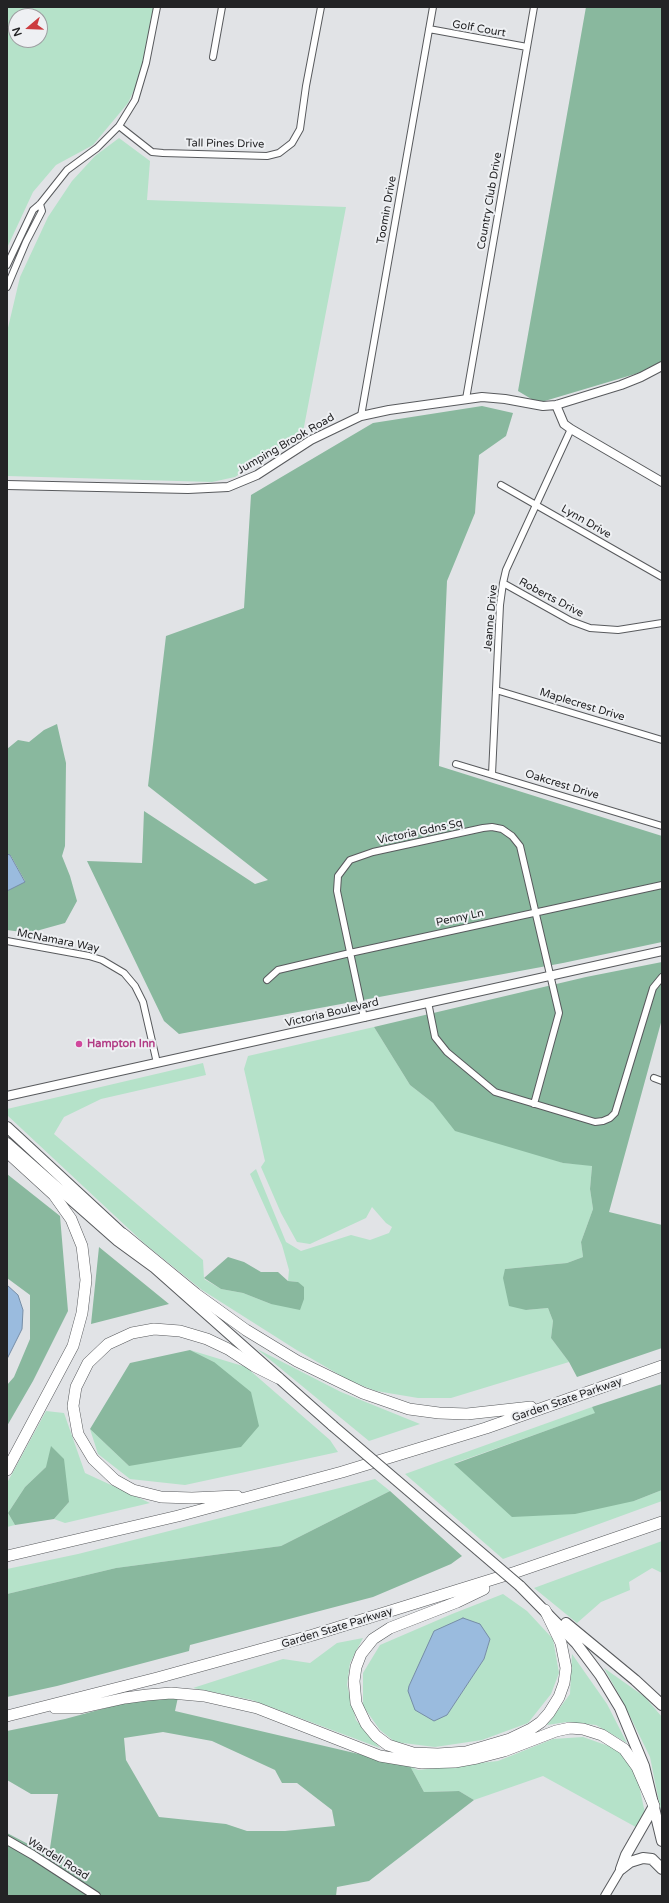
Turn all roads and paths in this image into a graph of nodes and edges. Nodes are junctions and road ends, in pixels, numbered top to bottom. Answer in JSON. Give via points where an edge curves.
{"nodes":[{"id":1,"x":157,"y":7,"type":"edge"},
{"id":2,"x":222,"y":7,"type":"edge"},
{"id":3,"x":321,"y":7,"type":"edge"},
{"id":4,"x":433,"y":7,"type":"edge"},
{"id":5,"x":534,"y":7,"type":"edge"},
{"id":6,"x":429,"y":29,"type":"junction"},
{"id":7,"x":527,"y":47,"type":"junction"},
{"id":8,"x":213,"y":57,"type":"dead end"},
{"id":9,"x":120,"y":126,"type":"junction"},
{"id":10,"x":40,"y":204,"type":"junction"},
{"id":11,"x":7,"y":265,"type":"edge"},
{"id":12,"x":7,"y":287,"type":"edge"},
{"id":13,"x":662,"y":366,"type":"edge"},
{"id":14,"x":466,"y":399,"type":"junction"},
{"id":15,"x":556,"y":405,"type":"junction"},
{"id":16,"x":361,"y":416,"type":"junction"},
{"id":17,"x":571,"y":430,"type":"junction"},
{"id":18,"x":662,"y":482,"type":"edge"},
{"id":19,"x":7,"y":485,"type":"edge"},
{"id":20,"x":501,"y":485,"type":"dead end"},
{"id":21,"x":536,"y":505,"type":"junction"},
{"id":22,"x":662,"y":577,"type":"edge"},
{"id":23,"x":503,"y":583,"type":"junction"},
{"id":24,"x":662,"y":621,"type":"edge"},
{"id":25,"x":496,"y":690,"type":"junction"},
{"id":26,"x":662,"y":740,"type":"edge"},
{"id":27,"x":456,"y":764,"type":"dead end"},
{"id":28,"x":492,"y":774,"type":"junction"},
{"id":29,"x":662,"y":826,"type":"edge"},
{"id":30,"x":662,"y":886,"type":"edge"},
{"id":31,"x":535,"y":912,"type":"junction"},
{"id":32,"x":7,"y":941,"type":"edge"},
{"id":33,"x":662,"y":951,"type":"edge"},
{"id":34,"x":350,"y":952,"type":"junction"},
{"id":35,"x":550,"y":976,"type":"junction"},
{"id":36,"x":662,"y":978,"type":"edge"},
{"id":37,"x":267,"y":980,"type":"dead end"},
{"id":38,"x":428,"y":1002,"type":"junction"},
{"id":39,"x":364,"y":1018,"type":"junction"},
{"id":40,"x":157,"y":1063,"type":"junction"},
{"id":41,"x":654,"y":1078,"type":"dead end"},
{"id":42,"x":662,"y":1081,"type":"edge"},
{"id":43,"x":10,"y":1096,"type":"edge"},
{"id":44,"x":534,"y":1104,"type":"junction"},
{"id":45,"x":7,"y":1127,"type":"edge"},
{"id":46,"x":7,"y":1143,"type":"edge"},
{"id":47,"x":7,"y":1152,"type":"edge"},
{"id":48,"x":123,"y":1234,"type":"junction"},
{"id":49,"x":155,"y":1268,"type":"junction"},
{"id":50,"x":662,"y":1366,"type":"edge"},
{"id":51,"x":278,"y":1378,"type":"junction"},
{"id":52,"x":554,"y":1405,"type":"junction"},
{"id":53,"x":7,"y":1470,"type":"edge"},
{"id":54,"x":261,"y":1494,"type":"junction"},
{"id":55,"x":662,"y":1522,"type":"edge"},
{"id":56,"x":7,"y":1556,"type":"edge"},
{"id":57,"x":516,"y":1572,"type":"junction"},
{"id":58,"x":547,"y":1609,"type":"junction"},
{"id":59,"x":662,"y":1705,"type":"edge"},
{"id":60,"x":39,"y":1708,"type":"junction"},
{"id":61,"x":7,"y":1716,"type":"edge"},
{"id":62,"x":654,"y":1806,"type":"junction"},
{"id":63,"x":7,"y":1840,"type":"edge"},
{"id":64,"x":662,"y":1841,"type":"edge"},
{"id":65,"x":662,"y":1868,"type":"edge"},
{"id":66,"x":621,"y":1869,"type":"junction"},
{"id":67,"x":96,"y":1896,"type":"edge"},
{"id":68,"x":605,"y":1896,"type":"edge"}],
"edges":[{"from":1,"to":9,"type":"street","via":[[146,64],[135,100]]},
{"from":2,"to":8,"type":"street"},
{"from":3,"to":9,"type":"street","name":"Tall Pines Drive","via":[[300,130],[292,143],[278,153],[267,156],[157,153],[152,152]]},
{"from":4,"to":6,"type":"street","name":"Toomin Drive"},
{"from":5,"to":7,"type":"street","name":"Country Club Drive"},
{"from":6,"to":7,"type":"street","name":"Golf Court"},
{"from":6,"to":16,"type":"street","name":"Toomin Drive"},
{"from":7,"to":14,"type":"street","name":"Country Club Drive"},
{"from":9,"to":10,"type":"street","via":[[97,148],[67,170]]},
{"from":10,"to":11,"type":"street","via":[[33,210]]},
{"from":10,"to":12,"type":"street","via":[[42,211]]},
{"from":13,"to":15,"type":"street","name":"Jumping Brook Road","via":[[621,385]]},
{"from":14,"to":15,"type":"street","name":"Jumping Brook Road","via":[[482,397],[543,406]]},
{"from":14,"to":16,"type":"street","name":"Jumping Brook Road"},
{"from":15,"to":17,"type":"street","via":[[564,424]]},
{"from":16,"to":19,"type":"street","name":"Jumping Brook Road","via":[[311,440],[257,475],[228,487],[193,489]]},
{"from":17,"to":18,"type":"street"},
{"from":17,"to":21,"type":"street","name":"Jeanne Drive"},
{"from":20,"to":21,"type":"street","name":"Lynn Drive"},
{"from":21,"to":22,"type":"street","name":"Lynn Drive"},
{"from":21,"to":23,"type":"street","name":"Jeanne Drive","via":[[506,570]]},
{"from":23,"to":24,"type":"street","name":"Roberts Drive","via":[[571,621],[590,628],[618,630]]},
{"from":23,"to":25,"type":"street","name":"Jeanne Drive"},
{"from":25,"to":26,"type":"street","name":"Maplecrest Drive"},
{"from":25,"to":28,"type":"street","name":"Jeanne Drive"},
{"from":27,"to":28,"type":"street","name":"Oakcrest Drive"},
{"from":28,"to":29,"type":"street","name":"Oakcrest Drive"},
{"from":30,"to":31,"type":"street","name":"Penny Ln"},
{"from":31,"to":34,"type":"street","name":"Penny Ln"},
{"from":31,"to":34,"type":"street","name":"Victoria Gdns Sq","via":[[520,846],[502,829],[483,828],[373,852],[350,860],[338,876],[337,891]]},
{"from":31,"to":35,"type":"street","name":"Victoria Gdns Sq"},
{"from":32,"to":40,"type":"street","name":"McNamara Way","via":[[102,960],[124,973],[135,986],[143,1002]]},
{"from":33,"to":35,"type":"street","name":"Victoria Boulevard"},
{"from":34,"to":37,"type":"street","name":"Penny Ln","via":[[278,970]]},
{"from":34,"to":39,"type":"street","name":"Victoria Gdns Sq"},
{"from":35,"to":38,"type":"street","name":"Victoria Boulevard"},
{"from":35,"to":44,"type":"street","name":"Victoria Gdns Sq","via":[[559,1013]]},
{"from":36,"to":44,"type":"street","via":[[653,988],[615,1113],[610,1118],[595,1122]]},
{"from":38,"to":39,"type":"street","name":"Victoria Boulevard"},
{"from":38,"to":44,"type":"street","via":[[435,1037],[447,1052],[495,1092]]},
{"from":39,"to":40,"type":"street","name":"Victoria Boulevard"},
{"from":40,"to":43,"type":"street","name":"Victoria Boulevard"},
{"from":41,"to":42,"type":"street"},
{"from":45,"to":48,"type":"highway"},
{"from":46,"to":49,"type":"highway","via":[[118,1241]]},
{"from":47,"to":53,"type":"highway","via":[[54,1195],[71,1219],[82,1246],[86,1280],[82,1313],[73,1346]]},
{"from":48,"to":49,"type":"highway"},
{"from":48,"to":52,"type":"highway","via":[[196,1294],[251,1333],[315,1370],[378,1399],[409,1408],[452,1414]]},
{"from":49,"to":51,"type":"highway"},
{"from":50,"to":52,"type":"highway","name":"Garden State Parkway"},
{"from":51,"to":54,"type":"highway","via":[[207,1339],[180,1331],[154,1329],[125,1336],[101,1350],[84,1371],[74,1397],[75,1425],[85,1447],[100,1467],[124,1485],[142,1494],[171,1498]]},
{"from":51,"to":58,"type":"highway","bridge":true},
{"from":52,"to":54,"type":"highway","name":"Garden State Parkway","via":[[416,1450]]},
{"from":54,"to":56,"type":"highway","name":"Garden State Parkway","via":[[172,1518]]},
{"from":55,"to":57,"type":"highway","name":"Garden State Parkway"},
{"from":57,"to":58,"type":"highway","via":[[457,1602],[396,1625],[368,1644],[358,1660],[354,1681],[356,1703],[366,1724],[382,1741],[393,1748],[428,1754],[457,1753],[484,1748],[531,1729],[553,1708],[562,1690],[565,1676],[563,1649]]},
{"from":57,"to":60,"type":"highway","name":"Garden State Parkway","via":[[313,1635]]},
{"from":58,"to":59,"type":"highway"},
{"from":58,"to":62,"type":"highway","via":[[584,1653],[614,1697],[640,1755]]},
{"from":60,"to":61,"type":"highway","name":"Garden State Parkway"},
{"from":60,"to":62,"type":"highway","via":[[80,1708],[171,1693],[204,1696],[257,1708],[380,1756],[422,1763],[477,1758],[556,1730],[583,1729],[602,1735],[624,1749],[637,1768]]},
{"from":62,"to":64,"type":"highway"},
{"from":62,"to":66,"type":"highway","via":[[626,1855]]},
{"from":63,"to":67,"type":"street","name":"Wardell Road"},
{"from":65,"to":66,"type":"highway","via":[[652,1859],[643,1858],[630,1862]]},
{"from":66,"to":68,"type":"street"}]}
